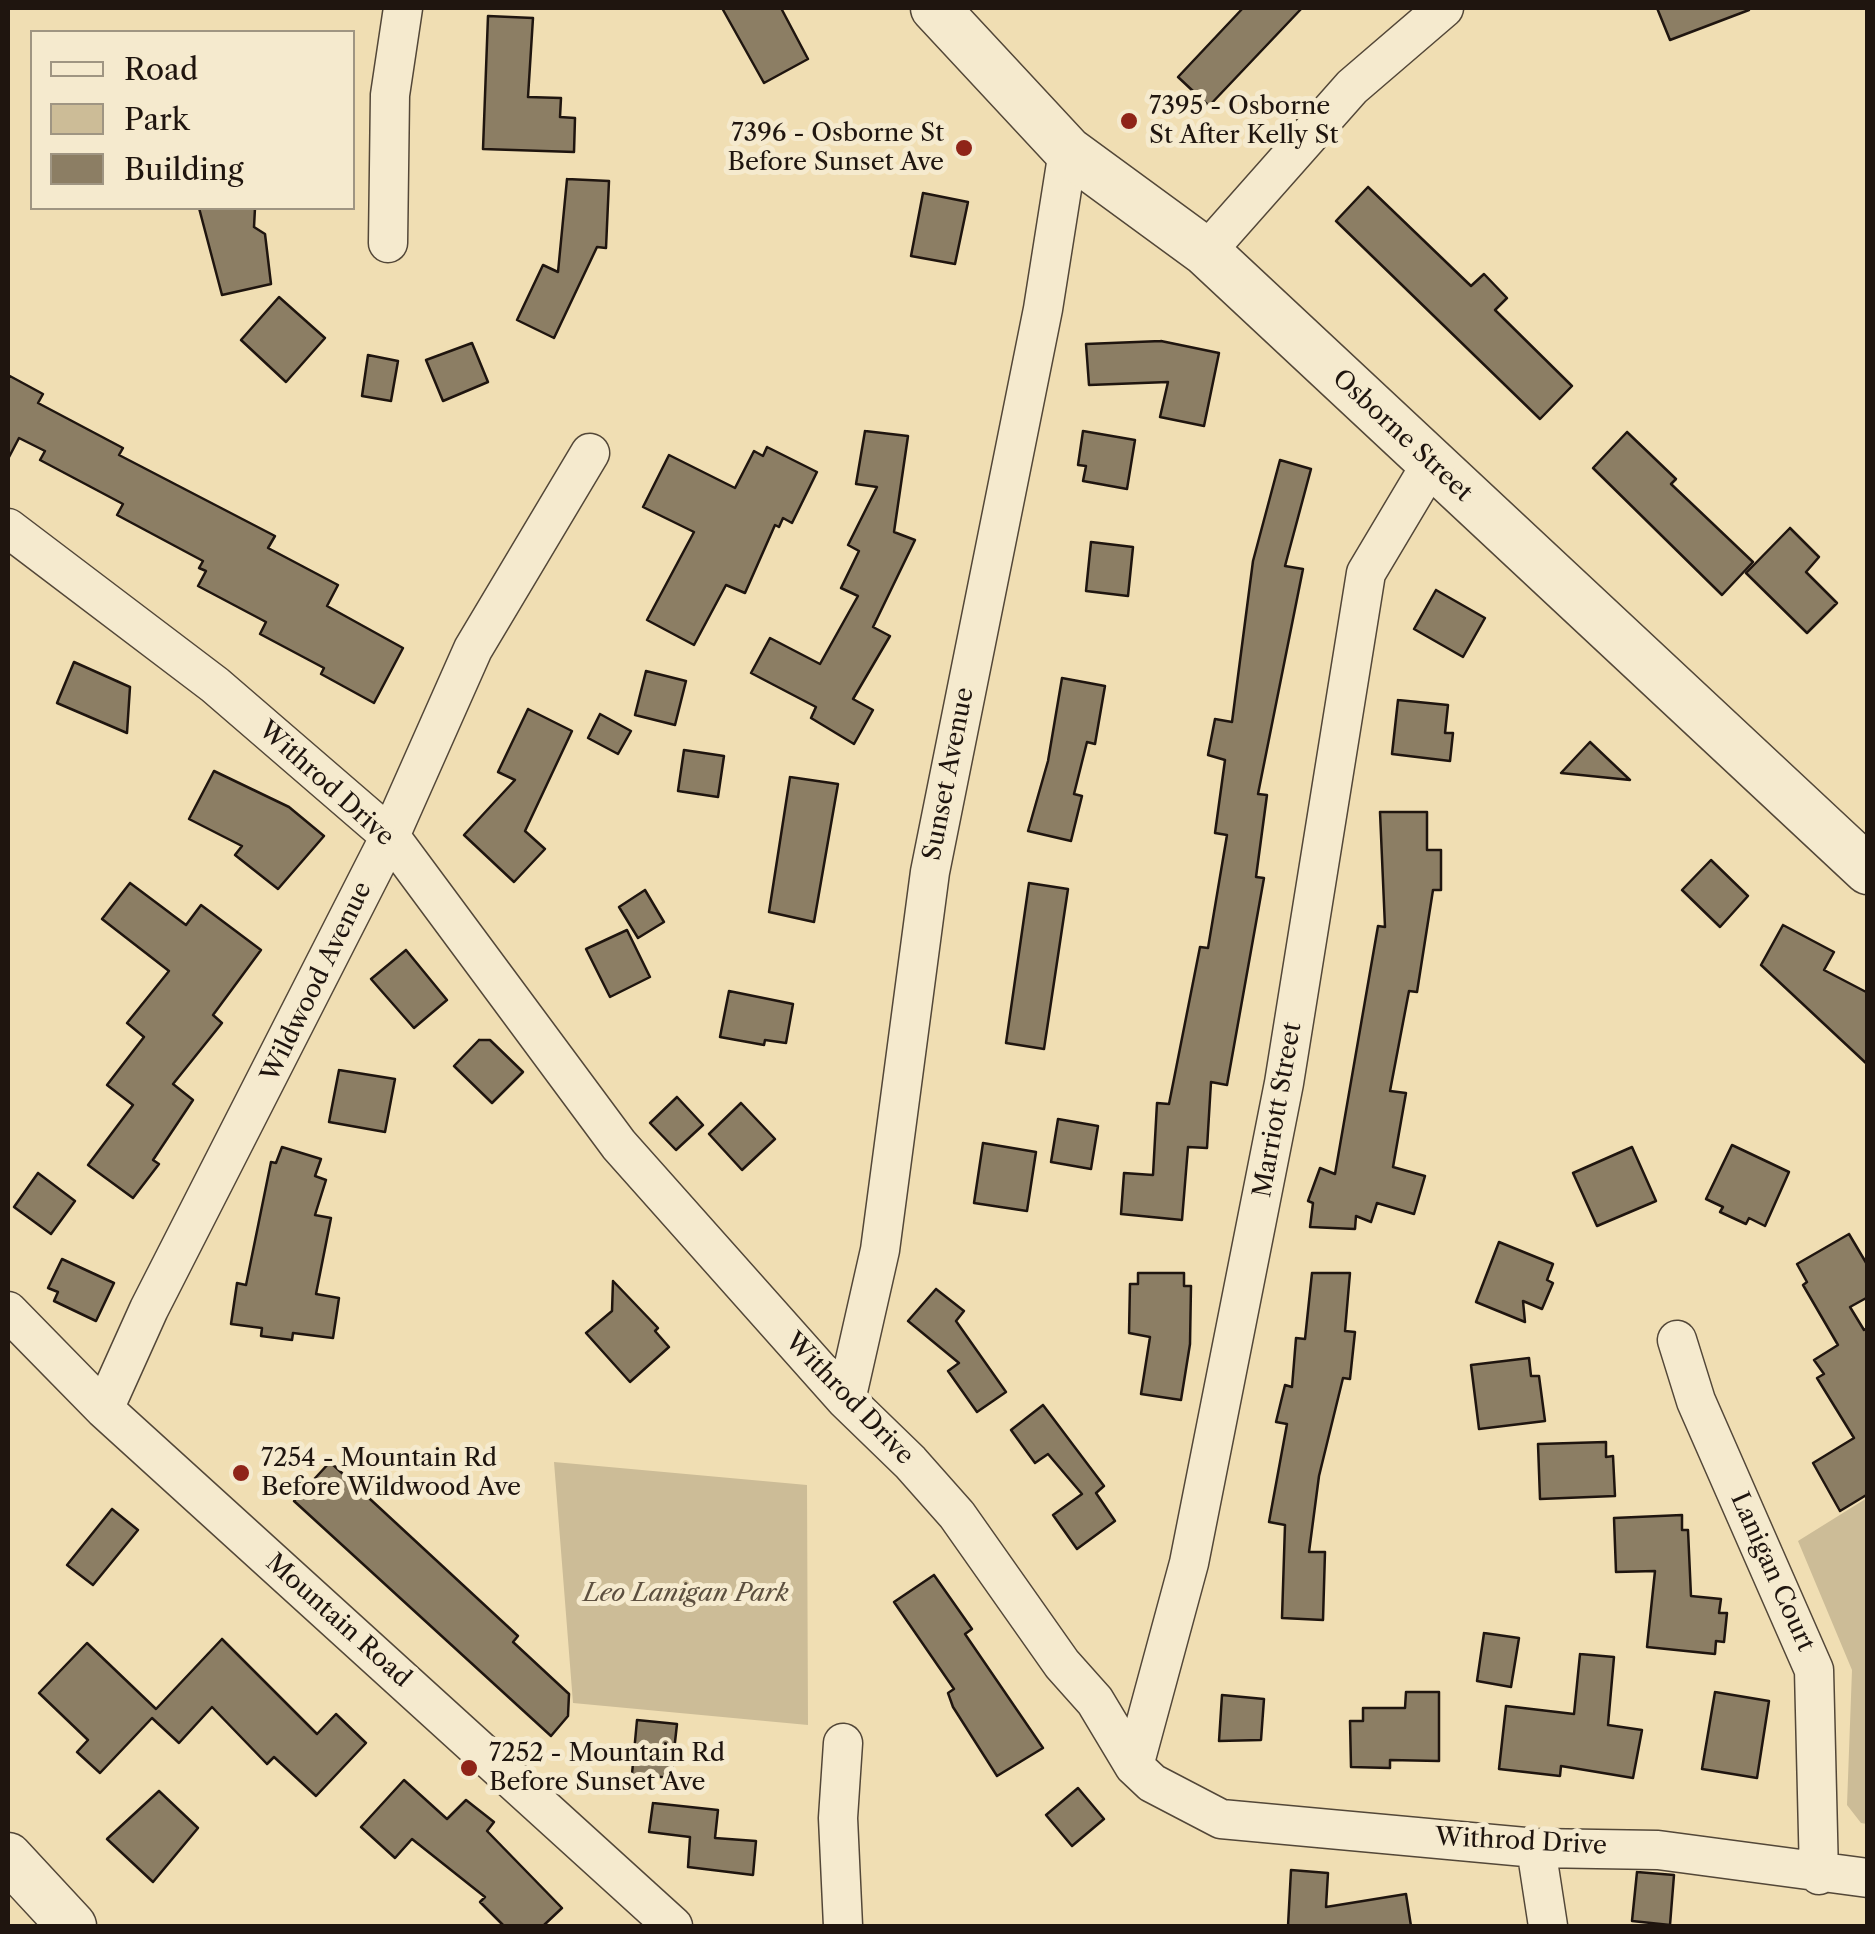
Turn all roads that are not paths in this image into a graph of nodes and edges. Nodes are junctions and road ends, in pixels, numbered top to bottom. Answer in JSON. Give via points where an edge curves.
{"nodes":[{"id":1,"x":403,"y":8,"type":"edge"},
{"id":2,"x":935,"y":8,"type":"edge"},
{"id":3,"x":1444,"y":8,"type":"edge"},
{"id":4,"x":1068,"y":151,"type":"junction"},
{"id":5,"x":388,"y":243,"type":"dead end"},
{"id":6,"x":1206,"y":252,"type":"junction"},
{"id":7,"x":590,"y":453,"type":"dead end"},
{"id":8,"x":1431,"y":464,"type":"junction"},
{"id":9,"x":8,"y":528,"type":"edge"},
{"id":10,"x":390,"y":836,"type":"junction"},
{"id":11,"x":1868,"y":870,"type":"edge"},
{"id":12,"x":8,"y":1310,"type":"edge"},
{"id":13,"x":1677,"y":1340,"type":"dead end"},
{"id":14,"x":846,"y":1400,"type":"junction"},
{"id":15,"x":104,"y":1409,"type":"junction"},
{"id":16,"x":843,"y":1743,"type":"dead end"},
{"id":17,"x":1134,"y":1766,"type":"junction"},
{"id":18,"x":1536,"y":1848,"type":"junction"},
{"id":19,"x":8,"y":1857,"type":"edge"},
{"id":20,"x":1819,"y":1874,"type":"junction"},
{"id":21,"x":1868,"y":1878,"type":"edge"},
{"id":22,"x":72,"y":1926,"type":"edge"},
{"id":23,"x":673,"y":1926,"type":"edge"},
{"id":24,"x":843,"y":1926,"type":"edge"},
{"id":25,"x":1548,"y":1926,"type":"edge"}],
"edges":[{"from":1,"to":5,"type":"street","via":[[390,95]]},
{"from":2,"to":4,"type":"street","name":"Osborne Street"},
{"from":3,"to":6,"type":"street","via":[[1352,87]]},
{"from":4,"to":6,"type":"street","name":"Osborne Street"},
{"from":4,"to":14,"type":"street","name":"Sunset Avenue","via":[[1040,328],[930,872],[880,1250]]},
{"from":6,"to":8,"type":"street","name":"Osborne Street"},
{"from":7,"to":10,"type":"street","name":"Wildwood Avenue","via":[[473,649]]},
{"from":8,"to":11,"type":"street","name":"Osborne Street"},
{"from":8,"to":17,"type":"street","name":"Marriott Street","via":[[1366,572],[1280,1102],[1189,1563]]},
{"from":9,"to":10,"type":"street","name":"Withrod Drive","via":[[215,685]]},
{"from":10,"to":14,"type":"street","name":"Withrod Drive","via":[[619,1145]]},
{"from":10,"to":15,"type":"street","name":"Wildwood Avenue"},
{"from":12,"to":15,"type":"street","name":"Mountain Road"},
{"from":13,"to":20,"type":"street","name":"Lanigan Court","via":[[1696,1401],[1814,1670]]},
{"from":14,"to":17,"type":"street","name":"Withrod Drive","via":[[957,1516],[1095,1702]]},
{"from":15,"to":23,"type":"street","name":"Mountain Road"},
{"from":16,"to":24,"type":"street"},
{"from":17,"to":18,"type":"street","name":"Withrod Drive","via":[[1152,1783],[1222,1819]]},
{"from":18,"to":20,"type":"street","name":"Withrod Drive","via":[[1658,1850]]},
{"from":18,"to":25,"type":"street"},
{"from":19,"to":22,"type":"street"},
{"from":20,"to":21,"type":"street","name":"Withrod Drive"}]}
